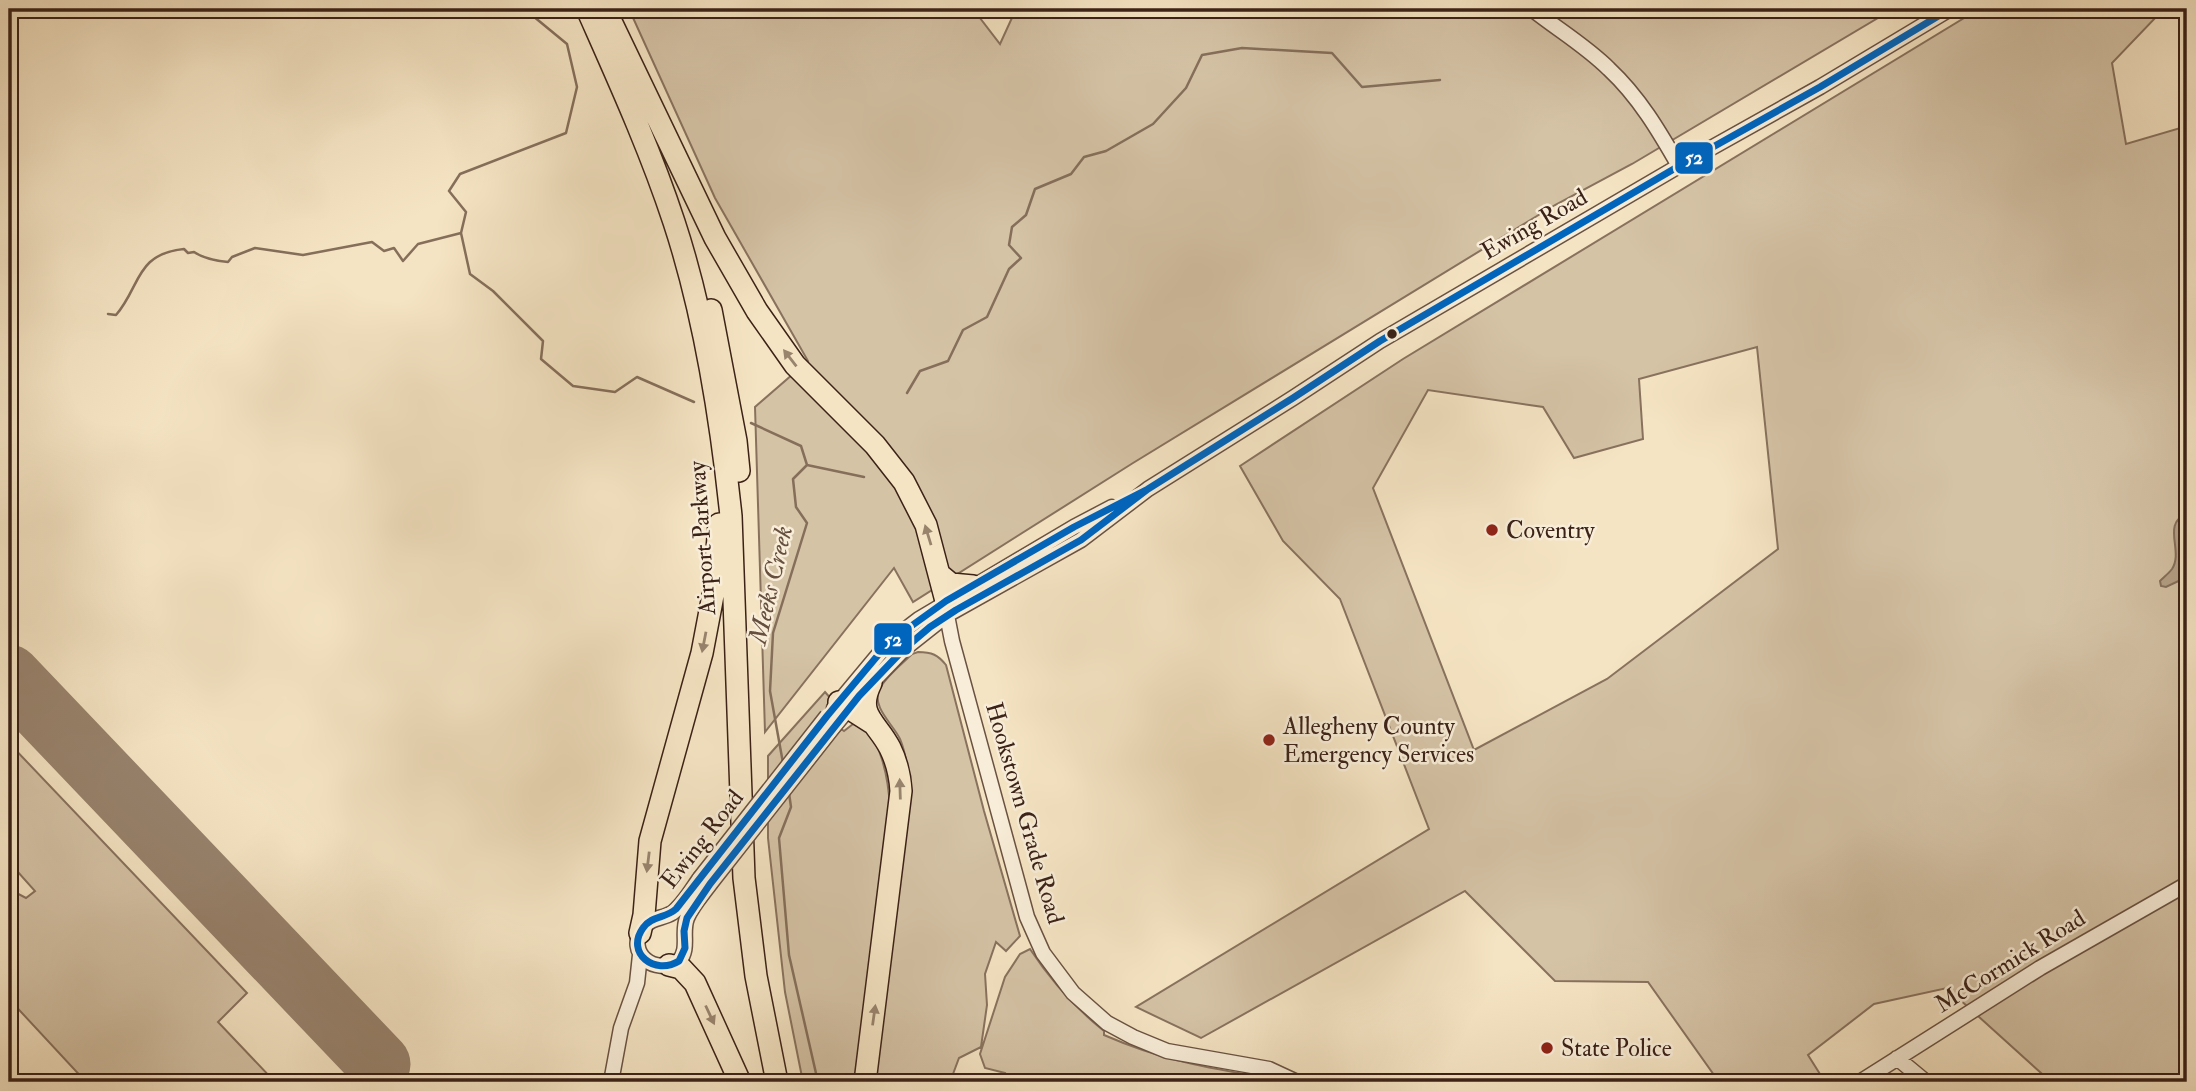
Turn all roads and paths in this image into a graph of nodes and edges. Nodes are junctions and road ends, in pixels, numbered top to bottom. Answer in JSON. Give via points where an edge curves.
{"nodes":[{"id":1,"x":587,"y":9,"type":"edge"},
{"id":2,"x":604,"y":9,"type":"edge"},
{"id":3,"x":1532,"y":9,"type":"edge"},
{"id":4,"x":1950,"y":9,"type":"edge"},
{"id":5,"x":1679,"y":166,"type":"junction"},
{"id":6,"x":715,"y":403,"type":"junction"},
{"id":7,"x":1148,"y":489,"type":"junction"},
{"id":8,"x":939,"y":574,"type":"junction"},
{"id":9,"x":973,"y":586,"type":"junction"},
{"id":10,"x":946,"y":608,"type":"junction"},
{"id":11,"x":871,"y":684,"type":"junction"},
{"id":12,"x":837,"y":713,"type":"junction"},
{"id":13,"x":872,"y":723,"type":"junction"},
{"id":14,"x":705,"y":881,"type":"junction"},
{"id":15,"x":2187,"y":884,"type":"edge"},
{"id":16,"x":640,"y":933,"type":"junction"},
{"id":17,"x":640,"y":955,"type":"junction"},
{"id":18,"x":664,"y":966,"type":"junction"},
{"id":19,"x":634,"y":994,"type":"junction"},
{"id":20,"x":1897,"y":1058,"type":"junction"},
{"id":21,"x":611,"y":1082,"type":"edge"},
{"id":22,"x":740,"y":1082,"type":"edge"},
{"id":23,"x":777,"y":1082,"type":"edge"},
{"id":24,"x":790,"y":1082,"type":"edge"},
{"id":25,"x":865,"y":1082,"type":"edge"},
{"id":26,"x":1297,"y":1082,"type":"edge"},
{"id":27,"x":1860,"y":1082,"type":"edge"},
{"id":28,"x":1926,"y":1082,"type":"edge"}],
"edges":[{"from":1,"to":6,"type":"highway","name":"Airport Parkway","via":[[674,221]]},
{"from":8,"to":2,"type":"highway","one_way":true,"via":[[926,525],[900,475],[796,365],[728,263]]},
{"from":2,"to":24,"type":"highway","name":"Airport Parkway","via":[[687,221],[722,357],[736,441],[744,540],[761,921]]},
{"from":3,"to":5,"type":"street","via":[[1623,83]]},
{"from":4,"to":5,"type":"street","name":"Ewing Road"},
{"from":5,"to":7,"type":"street","name":"Ewing Road","via":[[1380,341]]},
{"from":6,"to":16,"type":"highway","one_way":true,"via":[[720,507],[714,590],[702,653],[650,841]]},
{"from":6,"to":23,"type":"highway","name":"Airport Parkway","via":[[731,516],[744,878]]},
{"from":7,"to":9,"type":"street","name":"Ewing Road"},
{"from":7,"to":10,"type":"street","name":"Ewing Road","via":[[1081,540]]},
{"from":8,"to":9,"type":"highway","via":[[951,584]]},
{"from":8,"to":10,"type":"highway"},
{"from":9,"to":10,"type":"street","name":"Ewing Road"},
{"from":10,"to":11,"type":"street","name":"Ewing Road"},
{"from":10,"to":12,"type":"street","name":"Ewing Road","via":[[890,642]]},
{"from":10,"to":26,"type":"street","name":"Hookstown Grade Road","via":[[1027,917],[1043,953],[1073,993],[1107,1023],[1132,1037],[1167,1051],[1269,1069]]},
{"from":11,"to":12,"type":"street","name":"Ewing Road"},
{"from":11,"to":13,"type":"highway","via":[[864,702]]},
{"from":12,"to":13,"type":"highway"},
{"from":12,"to":14,"type":"street","name":"Ewing Road","bridge":true},
{"from":25,"to":13,"type":"highway","one_way":true,"via":[[901,791],[894,758]]},
{"from":14,"to":16,"type":"street","name":"Ewing Road","via":[[676,909],[649,922]]},
{"from":14,"to":18,"type":"street","name":"Ewing Road","via":[[687,918],[683,956]]},
{"from":15,"to":20,"type":"street","name":"McCormick Road","via":[[2040,968]]},
{"from":16,"to":17,"type":"street"},
{"from":17,"to":18,"type":"street","via":[[650,964]]},
{"from":17,"to":19,"type":"street"},
{"from":18,"to":19,"type":"street","via":[[647,976]]},
{"from":18,"to":22,"type":"highway","one_way":true,"via":[[681,968],[695,983]]},
{"from":19,"to":21,"type":"street","via":[[621,1028]]},
{"from":20,"to":27,"type":"street","name":"McCormick Road"},
{"from":20,"to":28,"type":"street"}]}
